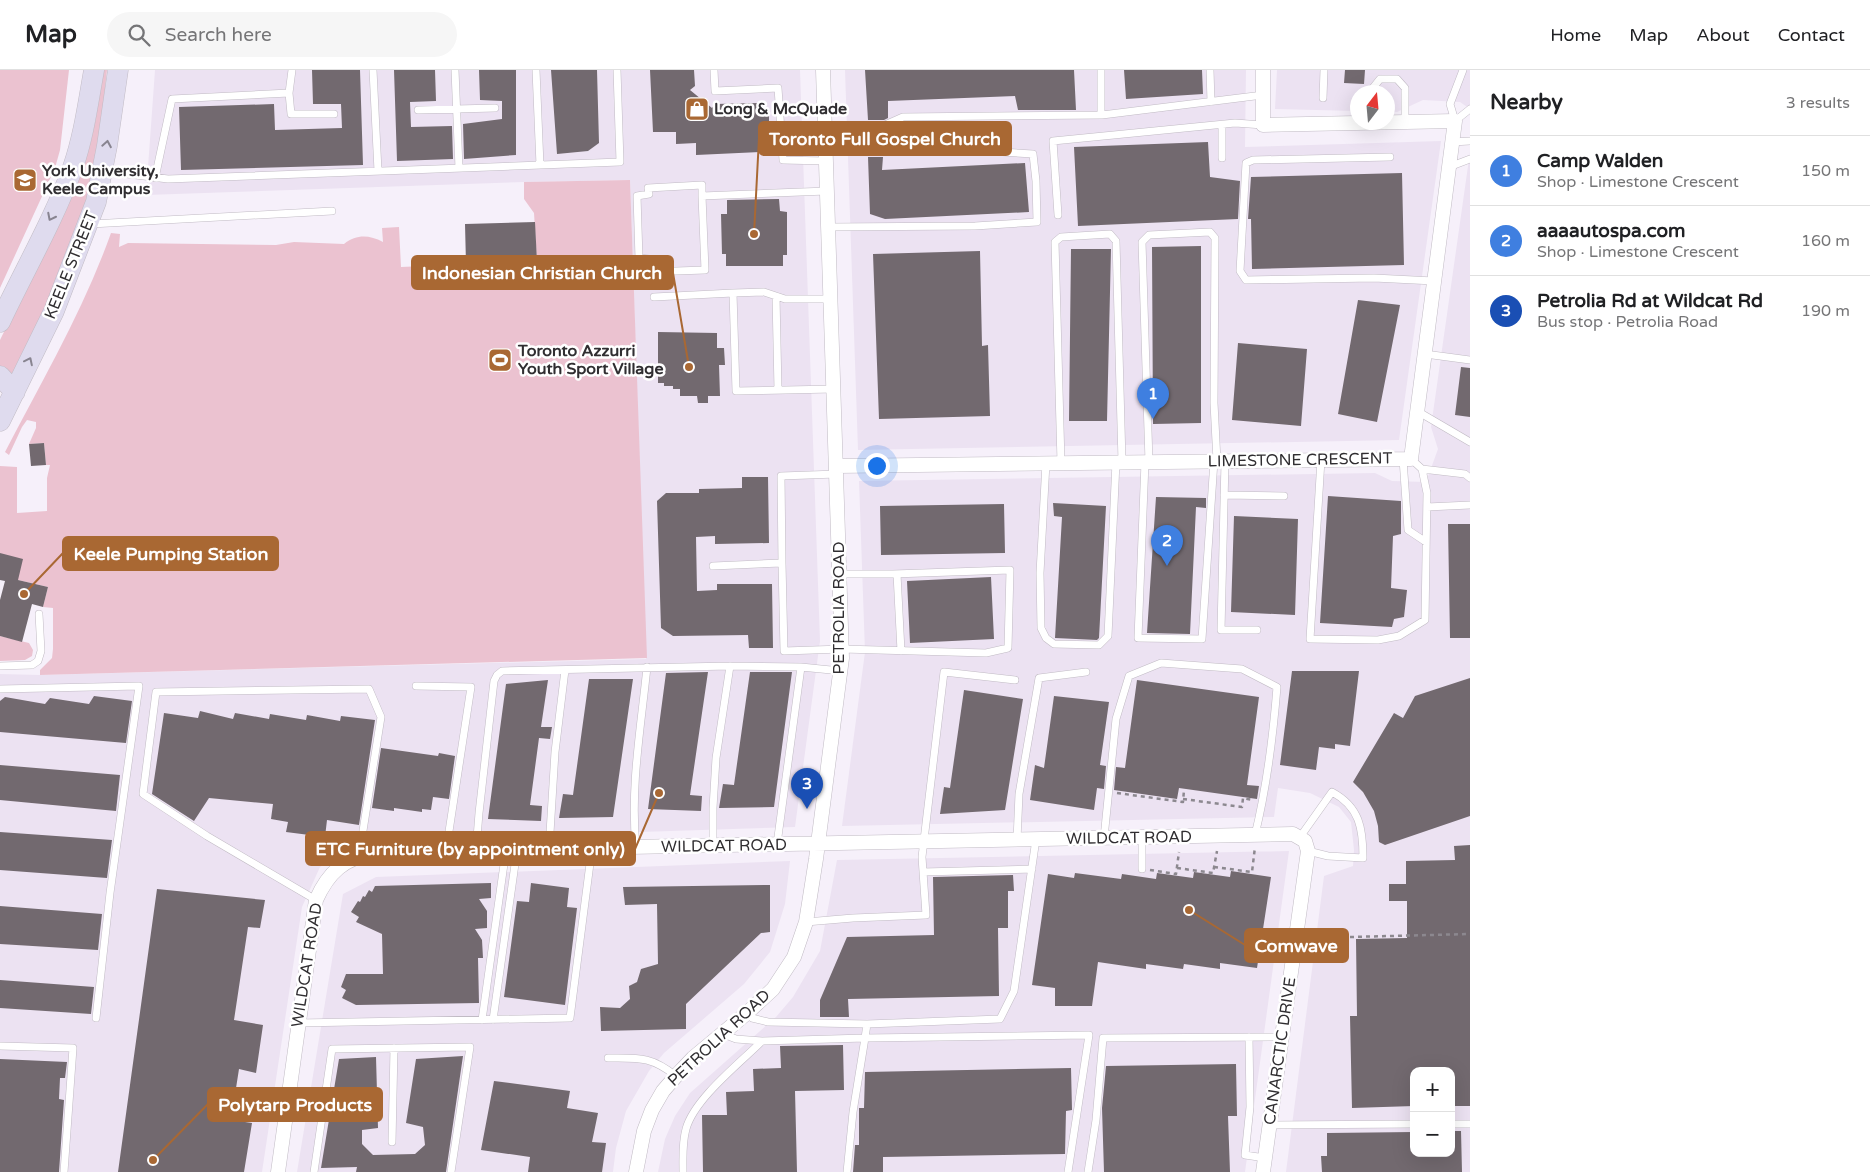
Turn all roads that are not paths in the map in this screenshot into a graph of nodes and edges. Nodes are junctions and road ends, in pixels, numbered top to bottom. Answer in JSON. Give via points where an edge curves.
{"nodes":[{"id":1,"x":94,"y":70,"type":"edge"},
{"id":2,"x":118,"y":70,"type":"edge"},
{"id":3,"x":292,"y":70,"type":"edge"},
{"id":4,"x":373,"y":70,"type":"edge"},
{"id":5,"x":456,"y":70,"type":"edge"},
{"id":6,"x":536,"y":70,"type":"edge"},
{"id":7,"x":617,"y":70,"type":"edge"},
{"id":8,"x":714,"y":70,"type":"edge"},
{"id":9,"x":822,"y":70,"type":"edge"},
{"id":10,"x":1101,"y":70,"type":"edge"},
{"id":11,"x":1210,"y":70,"type":"edge"},
{"id":12,"x":1264,"y":70,"type":"edge"},
{"id":13,"x":1324,"y":70,"type":"edge"},
{"id":14,"x":1464,"y":70,"type":"edge"},
{"id":15,"x":1375,"y":85,"type":"edge"},
{"id":16,"x":289,"y":93,"type":"junction"},
{"id":17,"x":1263,"y":95,"type":"junction"},
{"id":18,"x":1323,"y":98,"type":"dead end"},
{"id":19,"x":1211,"y":102,"type":"junction"},
{"id":20,"x":495,"y":108,"type":"dead end"},
{"id":21,"x":457,"y":109,"type":"junction"},
{"id":22,"x":1470,"y":109,"type":"edge"},
{"id":23,"x":418,"y":110,"type":"dead end"},
{"id":24,"x":334,"y":114,"type":"dead end"},
{"id":25,"x":1102,"y":115,"type":"junction"},
{"id":26,"x":1455,"y":121,"type":"junction"},
{"id":27,"x":1395,"y":122,"type":"edge"},
{"id":28,"x":1405,"y":122,"type":"junction"},
{"id":29,"x":1350,"y":123,"type":"edge"},
{"id":30,"x":1222,"y":124,"type":"junction"},
{"id":31,"x":825,"y":125,"type":"junction"},
{"id":32,"x":1263,"y":125,"type":"junction"},
{"id":33,"x":1470,"y":141,"type":"edge"},
{"id":34,"x":1452,"y":142,"type":"junction"},
{"id":35,"x":826,"y":156,"type":"junction"},
{"id":36,"x":1390,"y":157,"type":"dead end"},
{"id":37,"x":1222,"y":158,"type":"dead end"},
{"id":38,"x":1470,"y":159,"type":"edge"},
{"id":39,"x":540,"y":165,"type":"junction"},
{"id":40,"x":1449,"y":167,"type":"junction"},
{"id":41,"x":102,"y":168,"type":"junction"},
{"id":42,"x":459,"y":168,"type":"junction"},
{"id":43,"x":378,"y":171,"type":"junction"},
{"id":44,"x":155,"y":178,"type":"junction"},
{"id":45,"x":827,"y":191,"type":"junction"},
{"id":46,"x":702,"y":196,"type":"junction"},
{"id":47,"x":332,"y":211,"type":"dead end"},
{"id":48,"x":1058,"y":215,"type":"dead end"},
{"id":49,"x":88,"y":224,"type":"junction"},
{"id":50,"x":828,"y":227,"type":"junction"},
{"id":51,"x":1434,"y":281,"type":"junction"},
{"id":52,"x":733,"y":293,"type":"junction"},
{"id":53,"x":776,"y":296,"type":"junction"},
{"id":54,"x":654,"y":297,"type":"dead end"},
{"id":55,"x":831,"y":299,"type":"junction"},
{"id":56,"x":0,"y":322,"type":"edge"},
{"id":57,"x":1425,"y":354,"type":"junction"},
{"id":58,"x":1470,"y":360,"type":"edge"},
{"id":59,"x":0,"y":376,"type":"edge"},
{"id":60,"x":834,"y":389,"type":"junction"},
{"id":61,"x":778,"y":390,"type":"junction"},
{"id":62,"x":15,"y":392,"type":"junction"},
{"id":63,"x":1417,"y":411,"type":"junction"},
{"id":64,"x":0,"y":421,"type":"edge"},
{"id":65,"x":1470,"y":442,"type":"edge"},
{"id":66,"x":1407,"y":459,"type":"junction"},
{"id":67,"x":1321,"y":460,"type":"junction"},
{"id":68,"x":1219,"y":461,"type":"junction"},
{"id":69,"x":1119,"y":462,"type":"junction"},
{"id":70,"x":1147,"y":462,"type":"junction"},
{"id":71,"x":1046,"y":463,"type":"junction"},
{"id":72,"x":1062,"y":463,"type":"junction"},
{"id":73,"x":1422,"y":468,"type":"junction"},
{"id":74,"x":837,"y":470,"type":"junction"},
{"id":75,"x":1470,"y":478,"type":"edge"},
{"id":76,"x":1224,"y":495,"type":"junction"},
{"id":77,"x":1284,"y":496,"type":"dead end"},
{"id":78,"x":1470,"y":505,"type":"edge"},
{"id":79,"x":1426,"y":507,"type":"junction"},
{"id":80,"x":1426,"y":542,"type":"junction"},
{"id":81,"x":782,"y":563,"type":"junction"},
{"id":82,"x":712,"y":566,"type":"dead end"},
{"id":83,"x":840,"y":574,"type":"junction"},
{"id":84,"x":897,"y":574,"type":"junction"},
{"id":85,"x":39,"y":614,"type":"dead end"},
{"id":86,"x":1257,"y":630,"type":"dead end"},
{"id":87,"x":842,"y":649,"type":"junction"},
{"id":88,"x":901,"y":651,"type":"junction"},
{"id":89,"x":0,"y":666,"type":"edge"},
{"id":90,"x":730,"y":666,"type":"junction"},
{"id":91,"x":801,"y":667,"type":"junction"},
{"id":92,"x":647,"y":668,"type":"junction"},
{"id":93,"x":564,"y":670,"type":"junction"},
{"id":94,"x":841,"y":670,"type":"junction"},
{"id":95,"x":1086,"y":672,"type":"dead end"},
{"id":96,"x":1015,"y":680,"type":"dead end"},
{"id":97,"x":416,"y":686,"type":"dead end"},
{"id":98,"x":0,"y":689,"type":"edge"},
{"id":99,"x":1255,"y":835,"type":"junction"},
{"id":100,"x":1142,"y":837,"type":"junction"},
{"id":101,"x":1104,"y":838,"type":"junction"},
{"id":102,"x":1036,"y":839,"type":"junction"},
{"id":103,"x":1016,"y":840,"type":"junction"},
{"id":104,"x":923,"y":842,"type":"junction"},
{"id":105,"x":1305,"y":843,"type":"junction"},
{"id":106,"x":777,"y":844,"type":"junction"},
{"id":107,"x":818,"y":844,"type":"junction"},
{"id":108,"x":713,"y":846,"type":"junction"},
{"id":109,"x":636,"y":847,"type":"junction"},
{"id":110,"x":592,"y":848,"type":"junction"},
{"id":111,"x":550,"y":849,"type":"junction"},
{"id":112,"x":476,"y":850,"type":"junction"},
{"id":113,"x":511,"y":850,"type":"junction"},
{"id":114,"x":446,"y":851,"type":"junction"},
{"id":115,"x":359,"y":856,"type":"junction"},
{"id":116,"x":1032,"y":869,"type":"junction"},
{"id":117,"x":1142,"y":869,"type":"road end"},
{"id":118,"x":923,"y":872,"type":"junction"},
{"id":119,"x":316,"y":900,"type":"junction"},
{"id":120,"x":806,"y":922,"type":"junction"},
{"id":121,"x":747,"y":1014,"type":"junction"},
{"id":122,"x":96,"y":1018,"type":"dead end"},
{"id":123,"x":482,"y":1020,"type":"junction"},
{"id":124,"x":493,"y":1020,"type":"junction"},
{"id":125,"x":298,"y":1023,"type":"junction"},
{"id":126,"x":867,"y":1024,"type":"junction"},
{"id":127,"x":723,"y":1034,"type":"junction"},
{"id":128,"x":1249,"y":1037,"type":"junction"},
{"id":129,"x":1282,"y":1037,"type":"junction"},
{"id":130,"x":865,"y":1038,"type":"junction"},
{"id":131,"x":762,"y":1042,"type":"junction"},
{"id":132,"x":0,"y":1046,"type":"edge"},
{"id":133,"x":394,"y":1048,"type":"junction"},
{"id":134,"x":608,"y":1058,"type":"dead end"},
{"id":135,"x":676,"y":1076,"type":"junction"},
{"id":136,"x":1410,"y":1124,"type":"edge"},
{"id":137,"x":1455,"y":1124,"type":"edge"},
{"id":138,"x":1470,"y":1124,"type":"edge"},
{"id":139,"x":1270,"y":1125,"type":"junction"},
{"id":140,"x":392,"y":1142,"type":"dead end"},
{"id":141,"x":1265,"y":1158,"type":"junction"},
{"id":142,"x":64,"y":1172,"type":"edge"},
{"id":143,"x":278,"y":1172,"type":"edge"},
{"id":144,"x":314,"y":1172,"type":"edge"},
{"id":145,"x":451,"y":1172,"type":"edge"},
{"id":146,"x":636,"y":1172,"type":"edge"},
{"id":147,"x":682,"y":1172,"type":"edge"},
{"id":148,"x":848,"y":1172,"type":"edge"},
{"id":149,"x":1068,"y":1172,"type":"edge"},
{"id":150,"x":1088,"y":1172,"type":"edge"},
{"id":151,"x":1263,"y":1172,"type":"edge"}],
"edges":[{"from":1,"to":56,"type":"main road","one_way":true,"via":[[83,132],[73,166]]},
{"from":41,"to":2,"type":"main road","name":"KEELE STREET","one_way":true},
{"from":3,"to":16,"type":"lane"},
{"from":4,"to":43,"type":"lane"},
{"from":5,"to":21,"type":"lane"},
{"from":6,"to":39,"type":"lane"},
{"from":7,"to":39,"type":"lane","via":[[620,162]]},
{"from":8,"to":35,"type":"lane","via":[[715,91],[778,88],[783,160]]},
{"from":9,"to":31,"type":"street","name":"PETROLIA ROAD"},
{"from":10,"to":25,"type":"lane"},
{"from":11,"to":19,"type":"lane"},
{"from":12,"to":17,"type":"street"},
{"from":13,"to":18,"type":"lane"},
{"from":14,"to":26,"type":"lane","via":[[1450,104]]},
{"from":15,"to":28,"type":"lane","via":[[1380,79],[1397,79],[1405,88]]},
{"from":16,"to":24,"type":"lane","via":[[291,114]]},
{"from":16,"to":44,"type":"lane","via":[[172,99]]},
{"from":17,"to":19,"type":"lane"},
{"from":17,"to":32,"type":"street"},
{"from":19,"to":25,"type":"lane"},
{"from":20,"to":21,"type":"lane"},
{"from":21,"to":23,"type":"lane"},
{"from":21,"to":42,"type":"lane"},
{"from":22,"to":26,"type":"lane"},
{"from":25,"to":31,"type":"lane","via":[[903,116],[885,125]]},
{"from":26,"to":28,"type":"street"},
{"from":26,"to":34,"type":"street","name":"LIMESTONE CRESCENT"},
{"from":27,"to":28,"type":"street"},
{"from":29,"to":32,"type":"street"},
{"from":30,"to":32,"type":"lane"},
{"from":30,"to":37,"type":"lane"},
{"from":30,"to":48,"type":"lane","via":[[1053,141]]},
{"from":31,"to":35,"type":"street","name":"PETROLIA ROAD"},
{"from":33,"to":34,"type":"lane"},
{"from":34,"to":40,"type":"street","name":"LIMESTONE CRESCENT"},
{"from":35,"to":45,"type":"street","name":"PETROLIA ROAD"},
{"from":35,"to":50,"type":"lane","via":[[971,150],[1033,154],[1036,181],[1037,222],[975,226]]},
{"from":36,"to":51,"type":"lane","via":[[1246,162],[1240,271],[1246,280],[1374,278]]},
{"from":38,"to":40,"type":"lane"},
{"from":39,"to":42,"type":"lane"},
{"from":40,"to":51,"type":"street","name":"LIMESTONE CRESCENT"},
{"from":41,"to":44,"type":"lane"},
{"from":41,"to":49,"type":"main road","name":"KEELE STREET"},
{"from":42,"to":43,"type":"lane"},
{"from":43,"to":44,"type":"lane"},
{"from":45,"to":46,"type":"lane"},
{"from":45,"to":50,"type":"street","name":"PETROLIA ROAD"},
{"from":46,"to":46,"type":"lane","via":[[705,270],[648,272],[649,259],[639,258],[637,196],[649,194],[648,188],[702,185]]},
{"from":47,"to":49,"type":"lane"},
{"from":62,"to":49,"type":"main road","name":"KEELE STREET","one_way":true,"via":[[54,311]]},
{"from":50,"to":55,"type":"street","name":"PETROLIA ROAD"},
{"from":51,"to":57,"type":"street","name":"LIMESTONE CRESCENT"},
{"from":52,"to":53,"type":"lane","via":[[764,292]]},
{"from":52,"to":54,"type":"lane"},
{"from":52,"to":61,"type":"lane","via":[[736,391]]},
{"from":53,"to":55,"type":"lane","via":[[785,300]]},
{"from":53,"to":61,"type":"lane"},
{"from":55,"to":60,"type":"street","name":"PETROLIA ROAD"},
{"from":57,"to":58,"type":"lane"},
{"from":57,"to":63,"type":"street","name":"LIMESTONE CRESCENT"},
{"from":59,"to":62,"type":"main road"},
{"from":60,"to":61,"type":"lane"},
{"from":60,"to":74,"type":"street","name":"PETROLIA ROAD"},
{"from":62,"to":64,"type":"main road","name":"KEELE STREET"},
{"from":63,"to":65,"type":"lane"},
{"from":63,"to":66,"type":"street","name":"LIMESTONE CRESCENT"},
{"from":66,"to":67,"type":"street","name":"LIMESTONE CRESCENT"},
{"from":66,"to":73,"type":"lane"},
{"from":66,"to":80,"type":"lane","via":[[1408,530]]},
{"from":67,"to":68,"type":"street","name":"LIMESTONE CRESCENT"},
{"from":67,"to":80,"type":"lane","via":[[1310,639],[1378,640],[1399,636],[1425,620]]},
{"from":68,"to":70,"type":"street","name":"LIMESTONE CRESCENT"},
{"from":68,"to":70,"type":"lane","via":[[1202,639],[1138,638]]},
{"from":68,"to":70,"type":"lane","via":[[1214,403],[1216,238],[1210,232],[1149,234],[1142,242]]},
{"from":68,"to":76,"type":"lane"},
{"from":69,"to":70,"type":"street","name":"LIMESTONE CRESCENT"},
{"from":69,"to":71,"type":"lane","via":[[1108,636],[1100,645],[1054,644],[1041,628],[1040,574]]},
{"from":69,"to":72,"type":"street","name":"LIMESTONE CRESCENT"},
{"from":69,"to":72,"type":"lane","via":[[1116,240],[1110,234],[1061,237],[1055,242]]},
{"from":71,"to":72,"type":"street","name":"LIMESTONE CRESCENT"},
{"from":71,"to":74,"type":"street","name":"LIMESTONE CRESCENT"},
{"from":73,"to":75,"type":"lane","via":[[1465,474]]},
{"from":73,"to":79,"type":"lane"},
{"from":74,"to":81,"type":"lane","via":[[781,476]]},
{"from":74,"to":83,"type":"street","name":"PETROLIA ROAD"},
{"from":76,"to":77,"type":"lane"},
{"from":76,"to":86,"type":"lane","via":[[1221,630]]},
{"from":78,"to":79,"type":"lane"},
{"from":79,"to":80,"type":"lane"},
{"from":81,"to":82,"type":"lane"},
{"from":81,"to":87,"type":"lane","via":[[784,651]]},
{"from":83,"to":84,"type":"lane"},
{"from":83,"to":87,"type":"street","name":"PETROLIA ROAD"},
{"from":84,"to":88,"type":"lane"},
{"from":84,"to":88,"type":"lane","via":[[1010,570],[1008,648],[986,653]]},
{"from":85,"to":89,"type":"lane","via":[[41,651],[38,661]]},
{"from":87,"to":88,"type":"lane"},
{"from":87,"to":94,"type":"street","name":"PETROLIA ROAD"},
{"from":90,"to":91,"type":"lane"},
{"from":90,"to":92,"type":"lane"},
{"from":90,"to":108,"type":"lane","via":[[716,758]]},
{"from":91,"to":94,"type":"lane"},
{"from":91,"to":106,"type":"lane"},
{"from":92,"to":93,"type":"lane"},
{"from":92,"to":109,"type":"lane","via":[[634,786]]},
{"from":93,"to":111,"type":"lane","via":[[555,752]]},
{"from":93,"to":112,"type":"lane","via":[[502,671],[497,675]]},
{"from":94,"to":107,"type":"street","name":"PETROLIA ROAD"},
{"from":95,"to":103,"type":"lane","via":[[1039,678],[1019,794]]},
{"from":96,"to":104,"type":"lane","via":[[944,672]]},
{"from":97,"to":114,"type":"lane","via":[[471,687]]},
{"from":98,"to":122,"type":"lane","via":[[139,686]]},
{"from":99,"to":100,"type":"street","name":"WILDCAT ROAD"},
{"from":99,"to":101,"type":"lane","via":[[1272,747],[1278,687],[1242,669],[1161,663],[1129,676],[1116,719]]},
{"from":99,"to":105,"type":"street","name":"WILDCAT ROAD","via":[[1293,834]]},
{"from":100,"to":101,"type":"street","name":"WILDCAT ROAD"},
{"from":100,"to":117,"type":"lane"},
{"from":101,"to":102,"type":"street","name":"WILDCAT ROAD"},
{"from":102,"to":103,"type":"street","name":"WILDCAT ROAD"},
{"from":102,"to":116,"type":"lane"},
{"from":103,"to":104,"type":"street","name":"WILDCAT ROAD"},
{"from":104,"to":107,"type":"street","name":"WILDCAT ROAD"},
{"from":104,"to":118,"type":"lane"},
{"from":105,"to":105,"type":"lane","via":[[1328,856],[1363,858],[1363,839],[1356,815],[1344,798],[1332,792]]},
{"from":105,"to":129,"type":"street","name":"CANARCTIC DRIVE"},
{"from":106,"to":107,"type":"street","name":"WILDCAT ROAD"},
{"from":106,"to":108,"type":"street","name":"WILDCAT ROAD"},
{"from":107,"to":120,"type":"street","name":"PETROLIA ROAD"},
{"from":108,"to":109,"type":"street","name":"WILDCAT ROAD"},
{"from":109,"to":110,"type":"street","name":"WILDCAT ROAD"},
{"from":110,"to":111,"type":"street","name":"WILDCAT ROAD"},
{"from":110,"to":124,"type":"lane","via":[[570,1018]]},
{"from":111,"to":113,"type":"street","name":"WILDCAT ROAD"},
{"from":112,"to":113,"type":"street","name":"WILDCAT ROAD"},
{"from":112,"to":114,"type":"street","name":"WILDCAT ROAD"},
{"from":113,"to":123,"type":"lane"},
{"from":113,"to":124,"type":"lane"},
{"from":114,"to":115,"type":"street","name":"WILDCAT ROAD","via":[[374,852]]},
{"from":115,"to":119,"type":"street","name":"WILDCAT ROAD","via":[[343,863],[332,873]]},
{"from":115,"to":119,"type":"lane","via":[[380,717],[369,689],[156,692],[143,794]]},
{"from":116,"to":118,"type":"lane"},
{"from":116,"to":126,"type":"lane","via":[[1014,991],[1000,1019]]},
{"from":118,"to":120,"type":"lane","via":[[926,915]]},
{"from":119,"to":125,"type":"street","name":"WILDCAT ROAD"},
{"from":120,"to":121,"type":"street","name":"PETROLIA ROAD","via":[[799,945],[784,974]]},
{"from":121,"to":126,"type":"lane","via":[[768,1022]]},
{"from":121,"to":127,"type":"street","name":"PETROLIA ROAD"},
{"from":123,"to":124,"type":"lane"},
{"from":123,"to":125,"type":"lane"},
{"from":125,"to":143,"type":"street","name":"WILDCAT ROAD"},
{"from":126,"to":130,"type":"lane"},
{"from":127,"to":131,"type":"lane"},
{"from":127,"to":135,"type":"street","name":"PETROLIA ROAD"},
{"from":128,"to":129,"type":"lane"},
{"from":128,"to":141,"type":"lane","via":[[1250,1107],[1244,1155]]},
{"from":128,"to":150,"type":"lane","via":[[1103,1038]]},
{"from":129,"to":139,"type":"street","name":"CANARCTIC DRIVE"},
{"from":130,"to":131,"type":"lane"},
{"from":130,"to":148,"type":"lane","via":[[853,1112]]},
{"from":130,"to":149,"type":"lane","via":[[1088,1035]]},
{"from":131,"to":147,"type":"lane","via":[[694,1111],[685,1131]]},
{"from":132,"to":142,"type":"lane","via":[[73,1048]]},
{"from":133,"to":140,"type":"lane"},
{"from":133,"to":144,"type":"lane","via":[[332,1050]]},
{"from":133,"to":145,"type":"lane","via":[[470,1047]]},
{"from":134,"to":135,"type":"lane","via":[[654,1061]]},
{"from":135,"to":146,"type":"street","name":"PETROLIA ROAD","via":[[652,1110]]},
{"from":136,"to":139,"type":"lane"},
{"from":137,"to":138,"type":"lane"},
{"from":139,"to":141,"type":"street","name":"CANARCTIC DRIVE"},
{"from":141,"to":151,"type":"street","name":"CANARCTIC DRIVE"}]}
